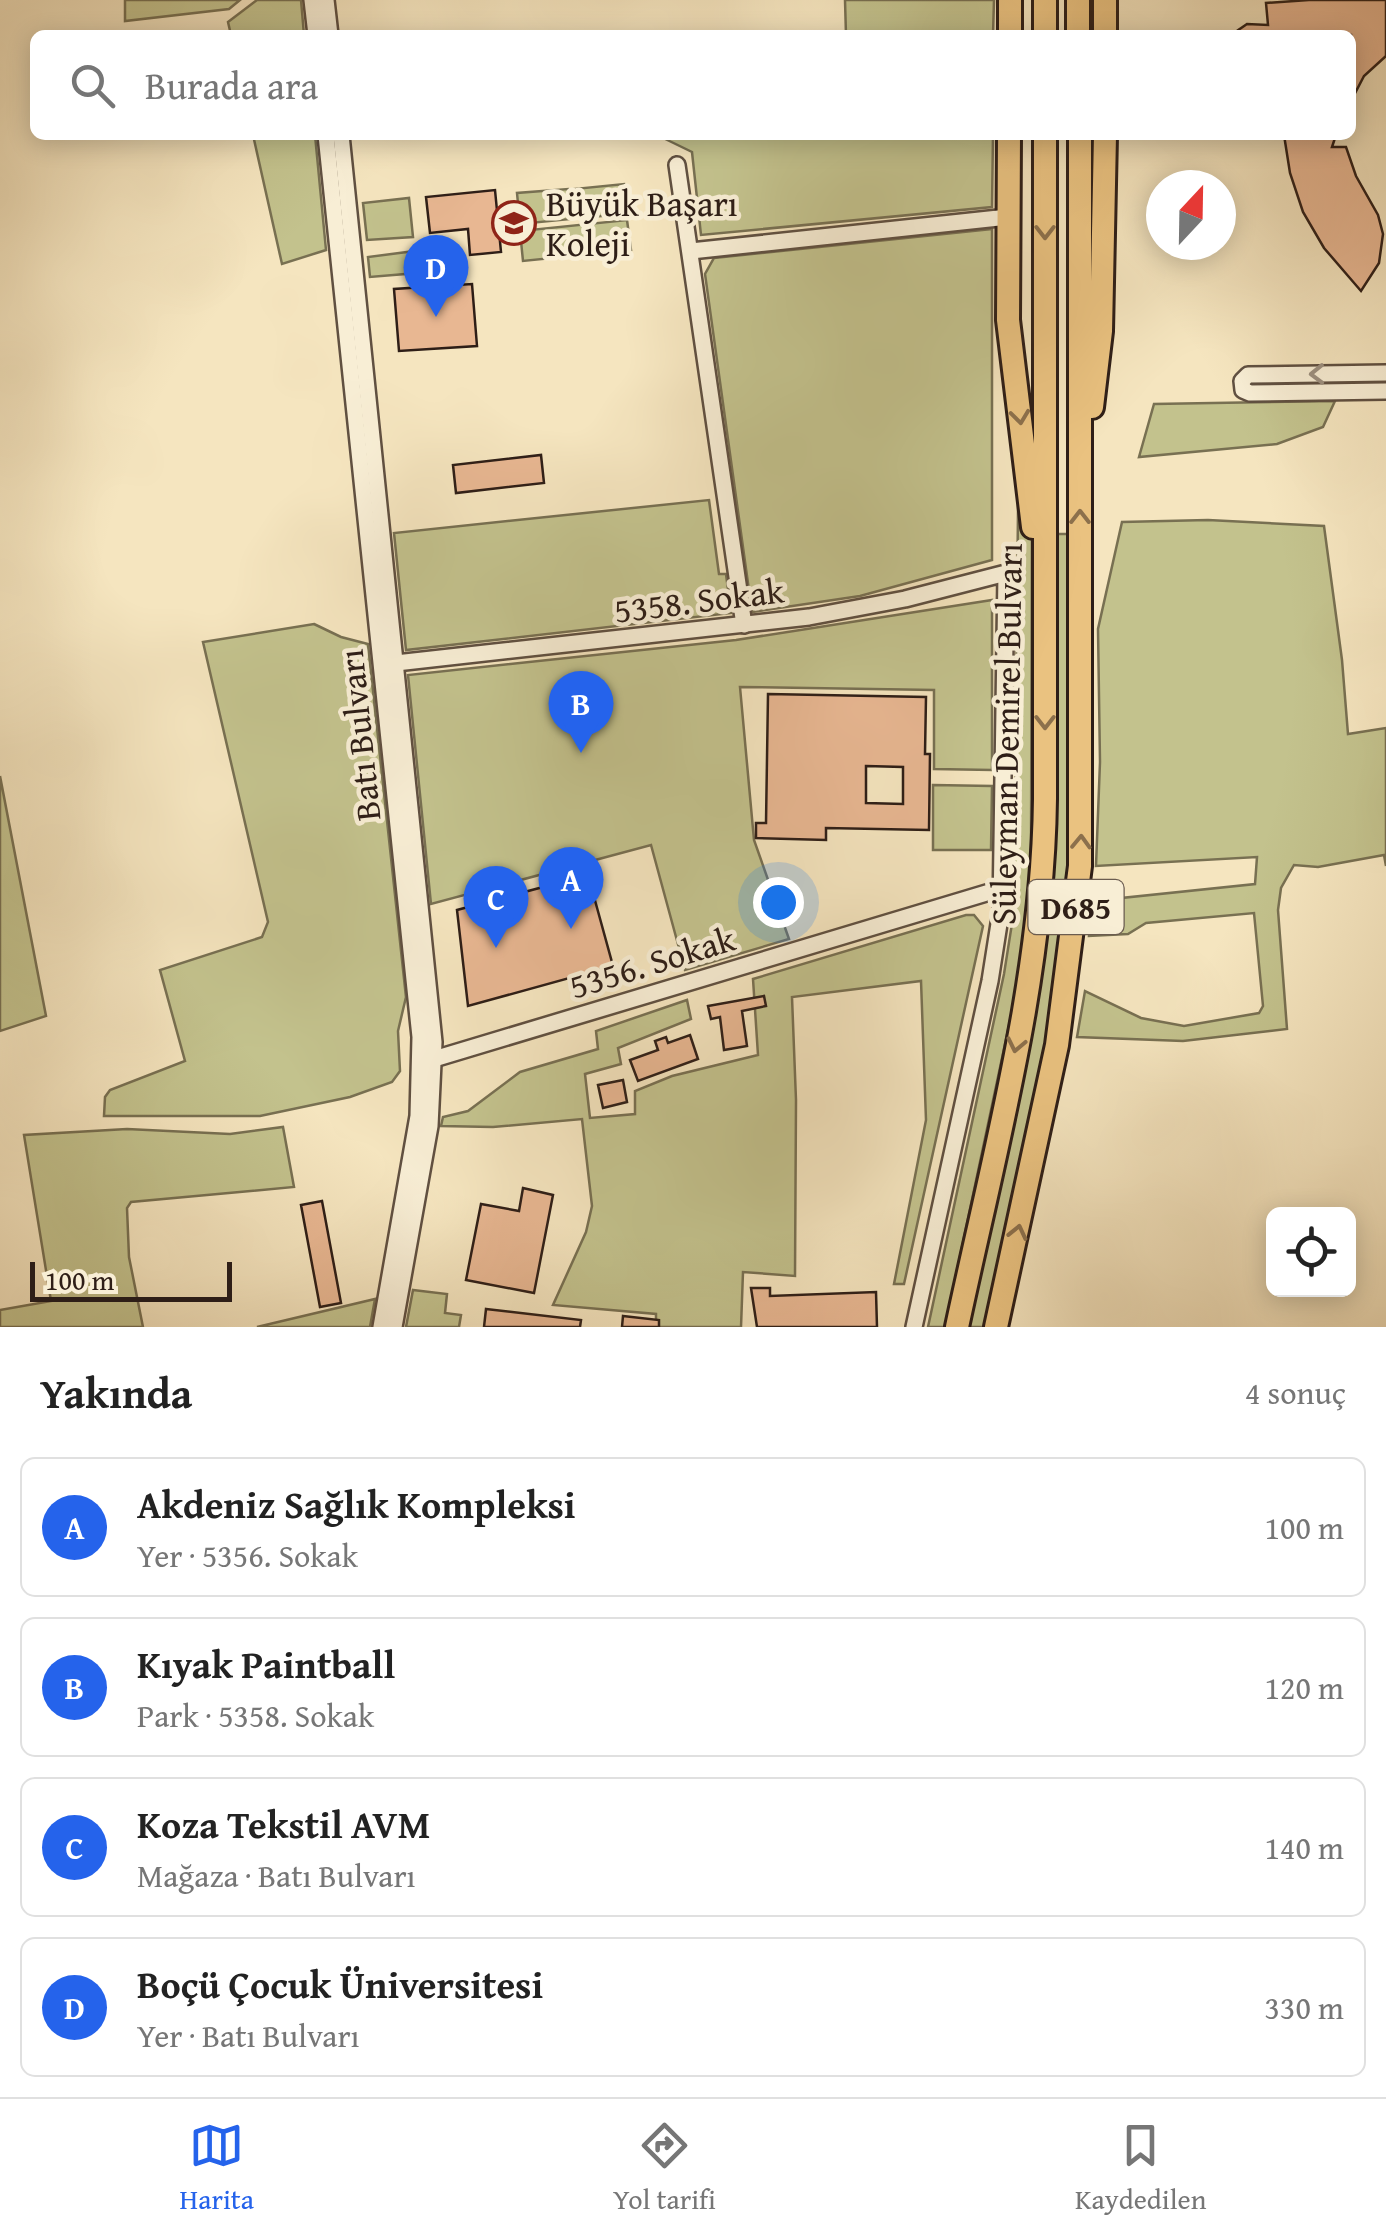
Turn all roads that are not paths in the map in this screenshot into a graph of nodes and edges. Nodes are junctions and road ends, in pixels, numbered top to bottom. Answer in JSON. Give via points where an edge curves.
{"nodes":[{"id":1,"x":312,"y":0,"type":"edge"},
{"id":2,"x":326,"y":0,"type":"edge"},
{"id":3,"x":1010,"y":0,"type":"edge"},
{"id":4,"x":1045,"y":0,"type":"edge"},
{"id":5,"x":1078,"y":0,"type":"edge"},
{"id":6,"x":1105,"y":0,"type":"edge"},
{"id":7,"x":315,"y":30,"type":"edge"},
{"id":8,"x":329,"y":30,"type":"edge"},
{"id":9,"x":1010,"y":30,"type":"edge"},
{"id":10,"x":1045,"y":30,"type":"edge"},
{"id":11,"x":1078,"y":30,"type":"edge"},
{"id":12,"x":1105,"y":30,"type":"edge"},
{"id":13,"x":327,"y":140,"type":"edge"},
{"id":14,"x":341,"y":140,"type":"edge"},
{"id":15,"x":1009,"y":140,"type":"edge"},
{"id":16,"x":1045,"y":140,"type":"edge"},
{"id":17,"x":1080,"y":140,"type":"edge"},
{"id":18,"x":1105,"y":140,"type":"edge"},
{"id":19,"x":678,"y":165,"type":"dead end"},
{"id":20,"x":1008,"y":217,"type":"junction"},
{"id":21,"x":691,"y":250,"type":"junction"},
{"id":22,"x":1386,"y":373,"type":"edge"},
{"id":23,"x":1386,"y":391,"type":"edge"},
{"id":24,"x":1080,"y":479,"type":"junction"},
{"id":25,"x":1045,"y":624,"type":"junction"},
{"id":26,"x":744,"y":625,"type":"junction"},
{"id":27,"x":396,"y":664,"type":"junction"},
{"id":28,"x":1003,"y":888,"type":"junction"},
{"id":29,"x":434,"y":1059,"type":"junction"},
{"id":30,"x":380,"y":1327,"type":"edge"},
{"id":31,"x":394,"y":1327,"type":"edge"},
{"id":32,"x":914,"y":1327,"type":"edge"},
{"id":33,"x":957,"y":1327,"type":"edge"},
{"id":34,"x":996,"y":1327,"type":"edge"}],
"edges":[{"from":1,"to":7,"type":"street"},
{"from":2,"to":8,"type":"street"},
{"from":3,"to":9,"type":"highway"},
{"from":4,"to":10,"type":"highway"},
{"from":5,"to":11,"type":"highway"},
{"from":6,"to":12,"type":"highway"},
{"from":13,"to":30,"type":"street","name":"Batı Bulvarı","via":[[420,1036],[418,1116]]},
{"from":14,"to":27,"type":"street","name":"Batı Bulvarı"},
{"from":15,"to":20,"type":"highway"},
{"from":16,"to":25,"type":"highway","name":"Süleyman Demirel Bulvarı","number":"D685","one_way":true},
{"from":17,"to":24,"type":"highway","name":"Süleyman Demirel Bulvarı","number":"D685"},
{"from":18,"to":24,"type":"highway","via":[[1101,331]]},
{"from":19,"to":21,"type":"street"},
{"from":20,"to":21,"type":"street"},
{"from":20,"to":25,"type":"highway","one_way":true,"via":[[1008,320]]},
{"from":21,"to":26,"type":"street"},
{"from":22,"to":23,"type":"street","one_way":true,"via":[[1248,375],[1242,381],[1250,393]]},
{"from":34,"to":24,"type":"highway","name":"Süleyman Demirel Bulvarı","number":"D685","one_way":true,"via":[[1057,1045],[1076,904],[1082,810]]},
{"from":25,"to":33,"type":"highway","name":"Süleyman Demirel Bulvarı","number":"D685","one_way":true,"via":[[1038,934]]},
{"from":26,"to":27,"type":"street","name":"5358. Sokak"},
{"from":26,"to":28,"type":"street","name":"5358. Sokak","via":[[857,609],[1006,573]]},
{"from":27,"to":29,"type":"street","name":"Batı Bulvarı"},
{"from":28,"to":29,"type":"street","name":"5356. Sokak"},
{"from":28,"to":32,"type":"street","via":[[990,981]]},
{"from":29,"to":31,"type":"street","name":"Batı Bulvarı","via":[[430,1126]]}]}
